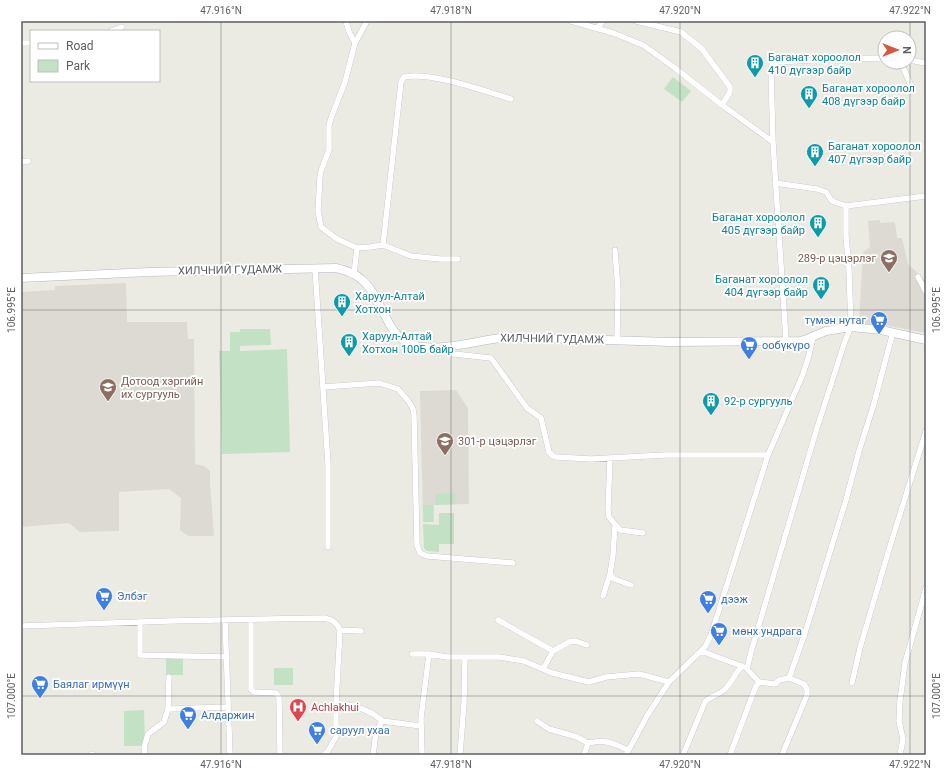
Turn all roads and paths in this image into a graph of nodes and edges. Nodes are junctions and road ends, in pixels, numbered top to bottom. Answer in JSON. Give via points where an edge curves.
{"nodes":[{"id":1,"x":346,"y":21,"type":"edge"},
{"id":2,"x":366,"y":21,"type":"edge"},
{"id":3,"x":570,"y":21,"type":"edge"},
{"id":4,"x":603,"y":21,"type":"edge"},
{"id":5,"x":636,"y":21,"type":"edge"},
{"id":6,"x":122,"y":27,"type":"dead end"},
{"id":7,"x":597,"y":28,"type":"junction"},
{"id":8,"x":114,"y":30,"type":"edge"},
{"id":9,"x":355,"y":43,"type":"junction"},
{"id":10,"x":877,"y":58,"type":"edge"},
{"id":11,"x":904,"y":70,"type":"edge"},
{"id":12,"x":911,"y":86,"type":"dead end"},
{"id":13,"x":511,"y":99,"type":"dead end"},
{"id":14,"x":722,"y":105,"type":"junction"},
{"id":15,"x":773,"y":142,"type":"junction"},
{"id":16,"x":28,"y":161,"type":"dead end"},
{"id":17,"x":21,"y":162,"type":"edge"},
{"id":18,"x":775,"y":183,"type":"junction"},
{"id":19,"x":926,"y":196,"type":"edge"},
{"id":20,"x":846,"y":206,"type":"junction"},
{"id":21,"x":383,"y":245,"type":"junction"},
{"id":22,"x":357,"y":248,"type":"junction"},
{"id":23,"x":615,"y":250,"type":"dead end"},
{"id":24,"x":458,"y":259,"type":"dead end"},
{"id":25,"x":315,"y":268,"type":"junction"},
{"id":26,"x":354,"y":274,"type":"junction"},
{"id":27,"x":918,"y":277,"type":"dead end"},
{"id":28,"x":21,"y":278,"type":"edge"},
{"id":29,"x":926,"y":292,"type":"edge"},
{"id":30,"x":851,"y":327,"type":"junction"},
{"id":31,"x":893,"y":332,"type":"junction"},
{"id":32,"x":813,"y":337,"type":"junction"},
{"id":33,"x":617,"y":340,"type":"junction"},
{"id":34,"x":786,"y":340,"type":"junction"},
{"id":35,"x":926,"y":340,"type":"edge"},
{"id":36,"x":435,"y":346,"type":"junction"},
{"id":37,"x":323,"y":387,"type":"junction"},
{"id":38,"x":926,"y":431,"type":"edge"},
{"id":39,"x":768,"y":454,"type":"junction"},
{"id":40,"x":610,"y":458,"type":"junction"},
{"id":41,"x":615,"y":525,"type":"junction"},
{"id":42,"x":643,"y":533,"type":"dead end"},
{"id":43,"x":328,"y":547,"type":"dead end"},
{"id":44,"x":514,"y":564,"type":"dead end"},
{"id":45,"x":610,"y":574,"type":"junction"},
{"id":46,"x":631,"y":585,"type":"dead end"},
{"id":47,"x":926,"y":588,"type":"edge"},
{"id":48,"x":603,"y":596,"type":"dead end"},
{"id":49,"x":225,"y":620,"type":"junction"},
{"id":50,"x":252,"y":620,"type":"junction"},
{"id":51,"x":498,"y":620,"type":"dead end"},
{"id":52,"x":140,"y":622,"type":"junction"},
{"id":53,"x":21,"y":626,"type":"edge"},
{"id":54,"x":340,"y":630,"type":"junction"},
{"id":55,"x":361,"y":631,"type":"dead end"},
{"id":56,"x":587,"y":644,"type":"dead end"},
{"id":57,"x":553,"y":651,"type":"junction"},
{"id":58,"x":701,"y":651,"type":"junction"},
{"id":59,"x":412,"y":654,"type":"dead end"},
{"id":60,"x":429,"y":654,"type":"junction"},
{"id":61,"x":227,"y":657,"type":"junction"},
{"id":62,"x":465,"y":657,"type":"junction"},
{"id":63,"x":742,"y":666,"type":"junction"},
{"id":64,"x":543,"y":669,"type":"junction"},
{"id":65,"x":747,"y":669,"type":"junction"},
{"id":66,"x":168,"y":677,"type":"dead end"},
{"id":67,"x":789,"y":678,"type":"junction"},
{"id":68,"x":669,"y":682,"type":"junction"},
{"id":69,"x":759,"y":682,"type":"junction"},
{"id":70,"x":852,"y":683,"type":"dead end"},
{"id":71,"x":336,"y":703,"type":"junction"},
{"id":72,"x":227,"y":707,"type":"junction"},
{"id":73,"x":168,"y":709,"type":"junction"},
{"id":74,"x":382,"y":721,"type":"junction"},
{"id":75,"x":538,"y":721,"type":"dead end"},
{"id":76,"x":421,"y":726,"type":"junction"},
{"id":77,"x":588,"y":743,"type":"junction"},
{"id":78,"x":627,"y":752,"type":"edge"},
{"id":79,"x":145,"y":755,"type":"edge"},
{"id":80,"x":230,"y":755,"type":"edge"},
{"id":81,"x":280,"y":755,"type":"edge"},
{"id":82,"x":324,"y":755,"type":"edge"},
{"id":83,"x":373,"y":755,"type":"edge"},
{"id":84,"x":422,"y":755,"type":"edge"},
{"id":85,"x":460,"y":755,"type":"edge"},
{"id":86,"x":584,"y":755,"type":"edge"},
{"id":87,"x":683,"y":755,"type":"edge"},
{"id":88,"x":730,"y":755,"type":"edge"},
{"id":89,"x":782,"y":755,"type":"edge"},
{"id":90,"x":900,"y":755,"type":"edge"}],
"edges":[{"from":1,"to":9,"type":"street"},
{"from":2,"to":9,"type":"street"},
{"from":3,"to":7,"type":"street"},
{"from":4,"to":7,"type":"street"},
{"from":5,"to":14,"type":"street","via":[[681,32],[702,49],[730,87],[730,92]]},
{"from":6,"to":8,"type":"street"},
{"from":7,"to":14,"type":"street","via":[[643,45]]},
{"from":9,"to":22,"type":"street","via":[[345,82],[329,126],[329,150],[321,174],[318,211],[321,227],[337,239]]},
{"from":10,"to":15,"type":"street","via":[[822,59],[778,62],[772,65]]},
{"from":11,"to":12,"type":"street"},
{"from":13,"to":21,"type":"street","via":[[438,79],[404,77],[401,82]]},
{"from":14,"to":15,"type":"street"},
{"from":15,"to":18,"type":"street"},
{"from":16,"to":17,"type":"street"},
{"from":18,"to":20,"type":"street","via":[[817,188],[826,192],[832,201]]},
{"from":18,"to":34,"type":"street"},
{"from":19,"to":20,"type":"street"},
{"from":20,"to":30,"type":"street"},
{"from":21,"to":22,"type":"street"},
{"from":21,"to":24,"type":"street","via":[[411,256]]},
{"from":22,"to":26,"type":"street"},
{"from":23,"to":33,"type":"street","via":[[618,291]]},
{"from":25,"to":26,"type":"main road","name":"ХИЛЧНИЙ ГУДАМЖ","via":[[336,268]]},
{"from":25,"to":28,"type":"main road","name":"ХИЛЧНИЙ ГУДАМЖ"},
{"from":25,"to":37,"type":"street"},
{"from":26,"to":36,"type":"main road","name":"ХИЛЧНИЙ ГУДАМЖ","via":[[370,288],[400,338],[414,346]]},
{"from":27,"to":29,"type":"street"},
{"from":30,"to":31,"type":"main road","name":"ХИЛЧНИЙ ГУДАМЖ"},
{"from":30,"to":32,"type":"main road","name":"ХИЛЧНИЙ ГУДАМЖ","via":[[826,331]]},
{"from":30,"to":65,"type":"street","via":[[817,428]]},
{"from":31,"to":35,"type":"main road","name":"ХИЛЧНИЙ ГУДАМЖ"},
{"from":31,"to":67,"type":"street","via":[[846,500]]},
{"from":32,"to":34,"type":"main road","name":"ХИЛЧНИЙ ГУДАМЖ"},
{"from":32,"to":39,"type":"street","via":[[803,374]]},
{"from":33,"to":34,"type":"main road","name":"ХИЛЧНИЙ ГУДАМЖ"},
{"from":33,"to":36,"type":"main road","name":"ХИЛЧНИЙ ГУДАМЖ","via":[[510,337]]},
{"from":36,"to":40,"type":"street","via":[[454,354],[491,358],[527,408],[541,418],[549,452],[553,456]]},
{"from":37,"to":43,"type":"street","via":[[328,464]]},
{"from":37,"to":44,"type":"street","via":[[379,383],[398,389],[412,406],[417,545],[420,553],[427,556]]},
{"from":38,"to":70,"type":"street","via":[[860,648]]},
{"from":39,"to":40,"type":"street"},
{"from":39,"to":58,"type":"street","via":[[718,618]]},
{"from":40,"to":41,"type":"street","via":[[608,508],[609,518]]},
{"from":41,"to":42,"type":"street","via":[[620,530]]},
{"from":41,"to":45,"type":"street"},
{"from":45,"to":46,"type":"street","via":[[614,579]]},
{"from":45,"to":48,"type":"street"},
{"from":47,"to":90,"type":"street","via":[[905,663],[900,701],[899,721],[903,739]]},
{"from":49,"to":50,"type":"street"},
{"from":49,"to":52,"type":"street"},
{"from":49,"to":61,"type":"street"},
{"from":50,"to":54,"type":"street","via":[[324,618],[335,622]]},
{"from":50,"to":81,"type":"street","via":[[251,690],[276,693],[279,697]]},
{"from":51,"to":57,"type":"street"},
{"from":52,"to":53,"type":"street"},
{"from":52,"to":61,"type":"street","via":[[140,655]]},
{"from":54,"to":55,"type":"street"},
{"from":54,"to":71,"type":"street"},
{"from":56,"to":57,"type":"street","via":[[569,642]]},
{"from":57,"to":64,"type":"street"},
{"from":58,"to":63,"type":"street"},
{"from":58,"to":68,"type":"street"},
{"from":59,"to":60,"type":"street"},
{"from":60,"to":62,"type":"street"},
{"from":60,"to":76,"type":"street"},
{"from":61,"to":72,"type":"street"},
{"from":62,"to":64,"type":"street","via":[[500,657],[524,661]]},
{"from":62,"to":85,"type":"street"},
{"from":63,"to":65,"type":"street"},
{"from":63,"to":87,"type":"street","via":[[724,690],[706,702]]},
{"from":64,"to":68,"type":"street","via":[[589,682],[606,677],[639,674]]},
{"from":65,"to":69,"type":"street"},
{"from":66,"to":73,"type":"street"},
{"from":67,"to":69,"type":"street","via":[[779,680],[775,684]]},
{"from":67,"to":89,"type":"street","via":[[804,684],[807,696]]},
{"from":68,"to":78,"type":"street"},
{"from":69,"to":88,"type":"street"},
{"from":71,"to":74,"type":"street","via":[[375,714]]},
{"from":71,"to":82,"type":"street","via":[[336,737]]},
{"from":72,"to":73,"type":"street"},
{"from":72,"to":80,"type":"street"},
{"from":73,"to":79,"type":"street","via":[[164,722],[148,734],[144,747]]},
{"from":74,"to":76,"type":"street"},
{"from":74,"to":83,"type":"street","via":[[376,732]]},
{"from":75,"to":77,"type":"street","via":[[549,730],[577,737]]},
{"from":76,"to":84,"type":"street"},
{"from":77,"to":78,"type":"street","via":[[604,740]]},
{"from":77,"to":86,"type":"street"}]}
